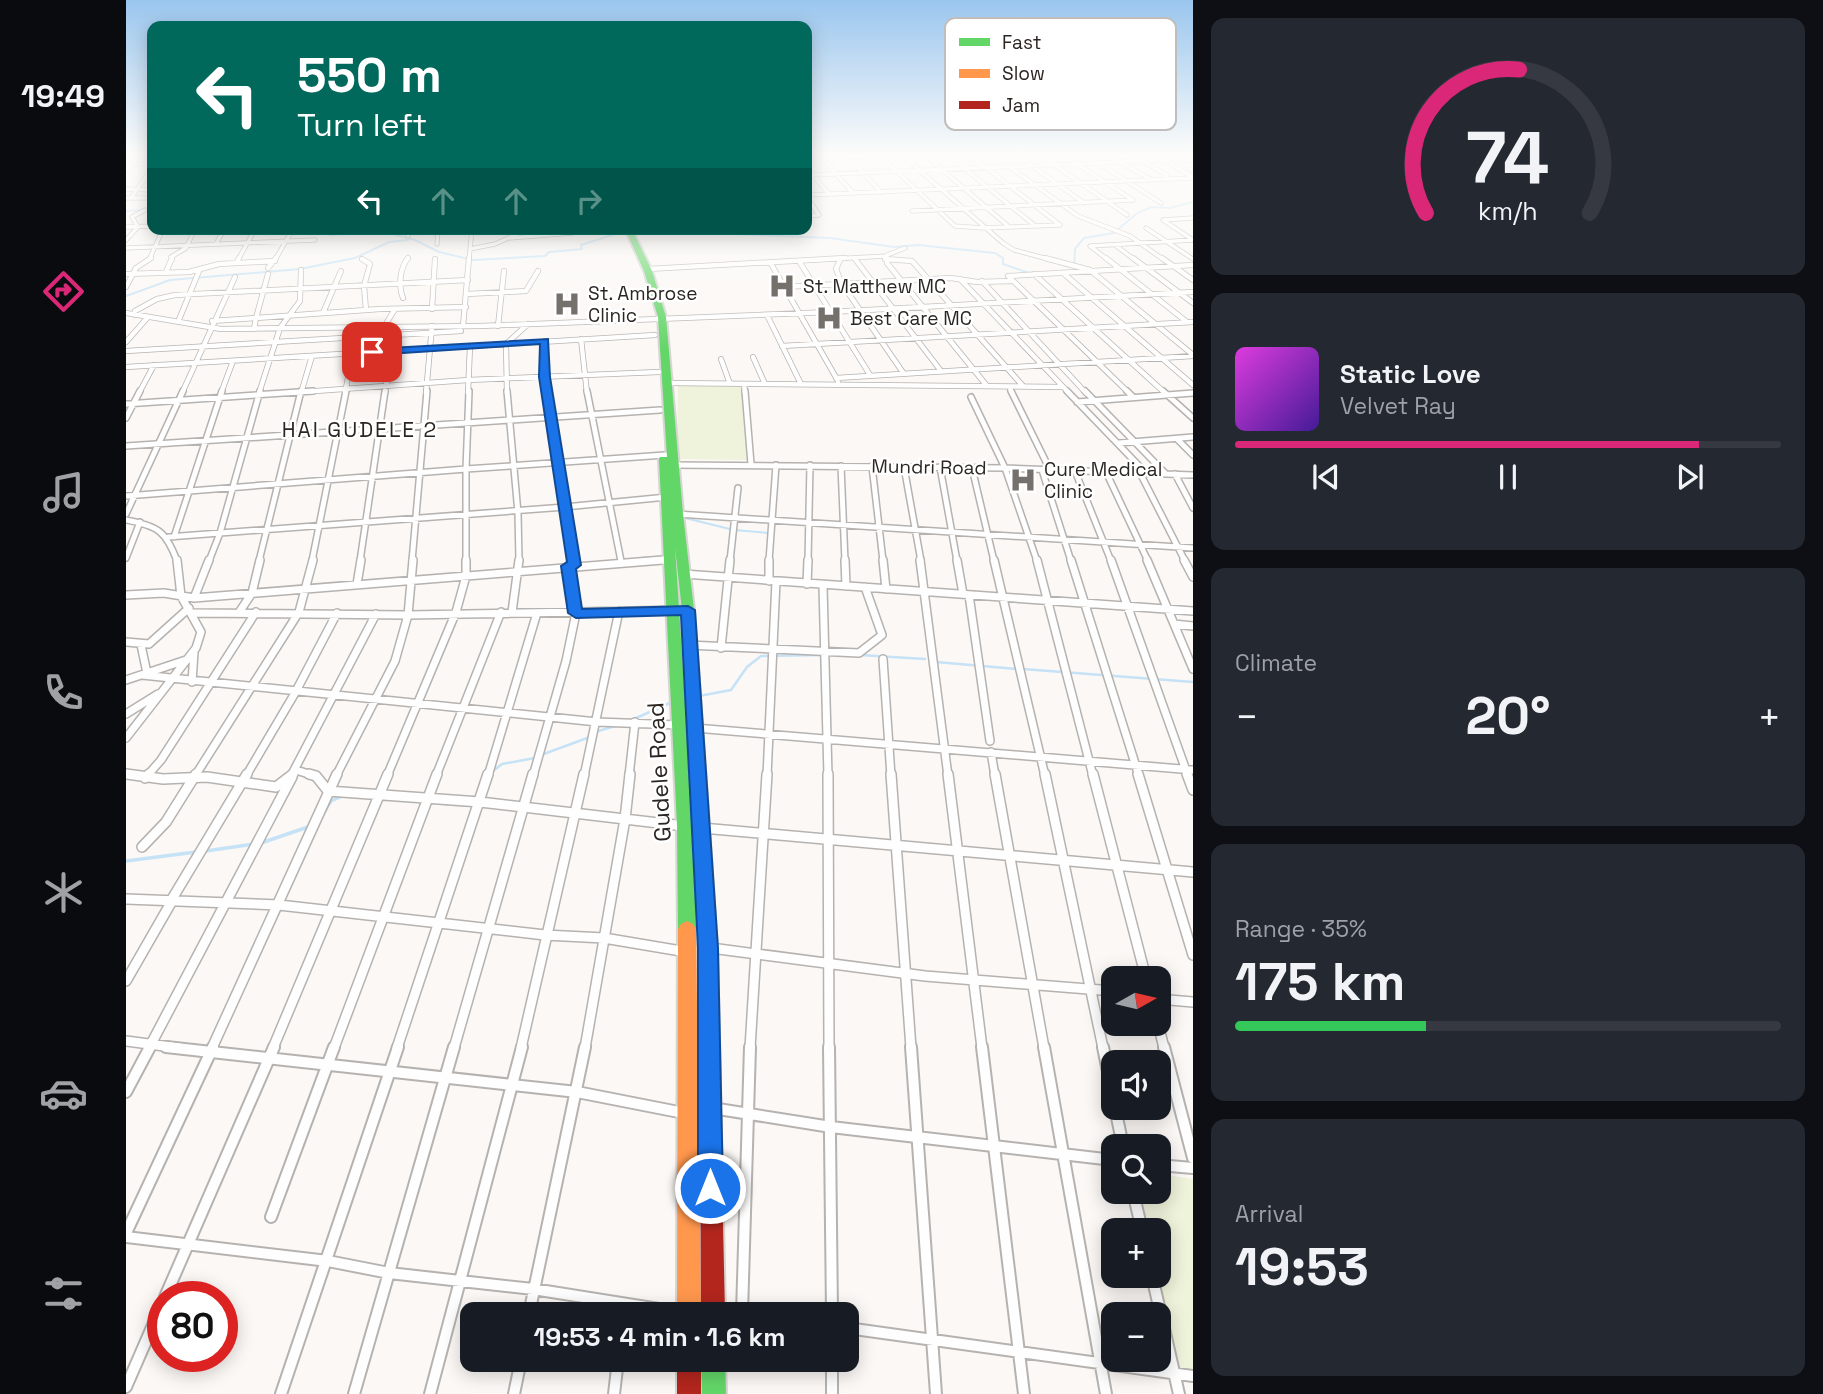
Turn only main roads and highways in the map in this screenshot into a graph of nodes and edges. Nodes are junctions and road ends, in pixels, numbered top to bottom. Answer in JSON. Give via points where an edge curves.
{"nodes":[{"id":1,"x":627,"y":235,"type":"edge"},
{"id":2,"x":628,"y":235,"type":"edge"},
{"id":3,"x":658,"y":317,"type":"junction"},
{"id":4,"x":663,"y":378,"type":"junction"},
{"id":5,"x":668,"y":461,"type":"junction"},
{"id":6,"x":681,"y":611,"type":"junction"},
{"id":7,"x":688,"y":1302,"type":"edge"},
{"id":8,"x":713,"y":1302,"type":"edge"},
{"id":9,"x":689,"y":1372,"type":"edge"},
{"id":10,"x":713,"y":1372,"type":"edge"},
{"id":11,"x":689,"y":1394,"type":"edge"},
{"id":12,"x":714,"y":1394,"type":"edge"}],
"edges":[{"from":1,"to":3,"type":"highway","name":"Gudele Road"},
{"from":2,"to":3,"type":"highway","name":"Gudele Road","via":[[648,269]]},
{"from":3,"to":4,"type":"highway","name":"Gudele Road"},
{"from":3,"to":4,"type":"highway","name":"Gudele Road","via":[[655,335]]},
{"from":4,"to":5,"type":"highway","name":"Gudele Road"},
{"from":4,"to":5,"type":"highway","name":"Gudele Road","via":[[660,410]]},
{"from":5,"to":6,"type":"highway","name":"Gudele Road","via":[[671,559]]},
{"from":5,"to":6,"type":"highway","name":"Gudele Road","via":[[684,574]]},
{"from":6,"to":7,"type":"highway","name":"Gudele Road","via":[[679,725],[690,1114]]},
{"from":6,"to":8,"type":"highway","name":"Gudele Road","via":[[695,728],[708,948]]},
{"from":9,"to":11,"type":"highway"},
{"from":10,"to":12,"type":"highway"}]}
